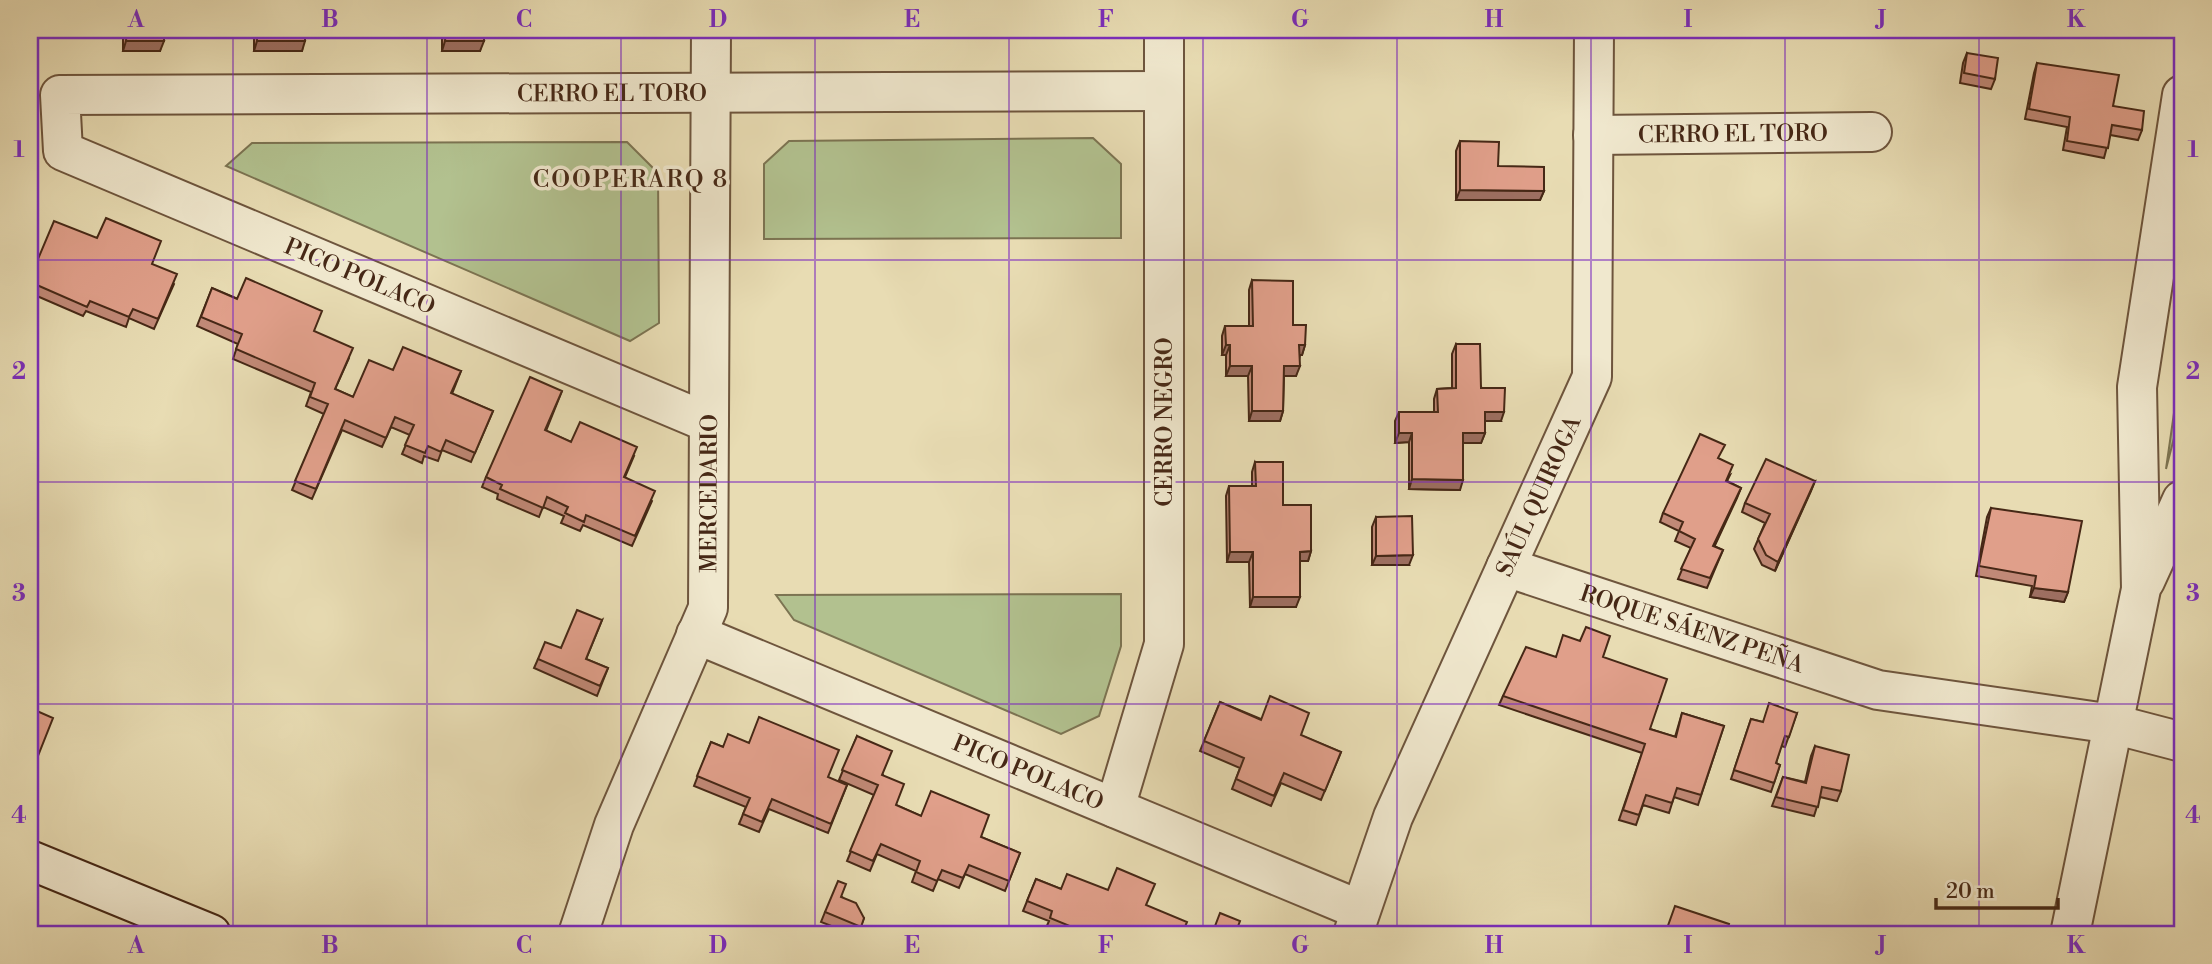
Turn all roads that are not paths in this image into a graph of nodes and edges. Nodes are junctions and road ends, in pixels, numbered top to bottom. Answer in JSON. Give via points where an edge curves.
{"nodes":[{"id":1,"x":712,"y":30,"type":"edge"},
{"id":2,"x":1164,"y":30,"type":"edge"},
{"id":3,"x":1594,"y":30,"type":"edge"},
{"id":4,"x":1164,"y":91,"type":"junction"},
{"id":5,"x":711,"y":92,"type":"junction"},
{"id":6,"x":60,"y":95,"type":"joint"},
{"id":7,"x":2182,"y":95,"type":"edge"},
{"id":8,"x":1872,"y":132,"type":"dead end"},
{"id":9,"x":1593,"y":135,"type":"junction"},
{"id":10,"x":709,"y":423,"type":"junction"},
{"id":11,"x":2182,"y":500,"type":"edge"},
{"id":12,"x":1506,"y":568,"type":"junction"},
{"id":13,"x":2141,"y":589,"type":"junction"},
{"id":14,"x":696,"y":634,"type":"junction"},
{"id":15,"x":2113,"y":724,"type":"junction"},
{"id":16,"x":2182,"y":742,"type":"edge"},
{"id":17,"x":1115,"y":808,"type":"junction"},
{"id":18,"x":30,"y":860,"type":"edge"},
{"id":19,"x":1356,"y":922,"type":"edge"},
{"id":20,"x":205,"y":933,"type":"edge"},
{"id":21,"x":578,"y":934,"type":"edge"},
{"id":22,"x":2070,"y":934,"type":"edge"}],
"edges":[{"from":1,"to":5,"type":"street","name":"MERCEDARIO"},
{"from":2,"to":4,"type":"street","name":"CERRO NEGRO"},
{"from":3,"to":9,"type":"street","name":"SAÚL QUIROGA"},
{"from":4,"to":5,"type":"street","name":"CERRO EL TORO"},
{"from":4,"to":17,"type":"street","name":"CERRO NEGRO","via":[[1164,644]]},
{"from":5,"to":6,"type":"street","name":"CERRO EL TORO"},
{"from":5,"to":10,"type":"street","name":"MERCEDARIO"},
{"from":6,"to":10,"type":"street","name":"PICO POLACO","via":[[63,151]]},
{"from":7,"to":13,"type":"street","via":[[2137,387]]},
{"from":8,"to":9,"type":"street","name":"CERRO EL TORO"},
{"from":9,"to":12,"type":"street","name":"SAÚL QUIROGA","via":[[1592,376]]},
{"from":10,"to":14,"type":"street","name":"MERCEDARIO","via":[[708,608]]},
{"from":11,"to":13,"type":"street"},
{"from":12,"to":15,"type":"street","name":"ROQUE SÁENZ PEÑA","via":[[1878,690]]},
{"from":12,"to":19,"type":"street","name":"SAÚL QUIROGA","via":[[1393,817]]},
{"from":13,"to":15,"type":"street"},
{"from":14,"to":17,"type":"street","name":"PICO POLACO"},
{"from":14,"to":21,"type":"street","name":"MERCEDARIO","via":[[614,825]]},
{"from":15,"to":16,"type":"street","name":"ROQUE SÁENZ PEÑA"},
{"from":15,"to":22,"type":"street"},
{"from":17,"to":19,"type":"street","name":"PICO POLACO"},
{"from":18,"to":20,"type":"street"}]}
